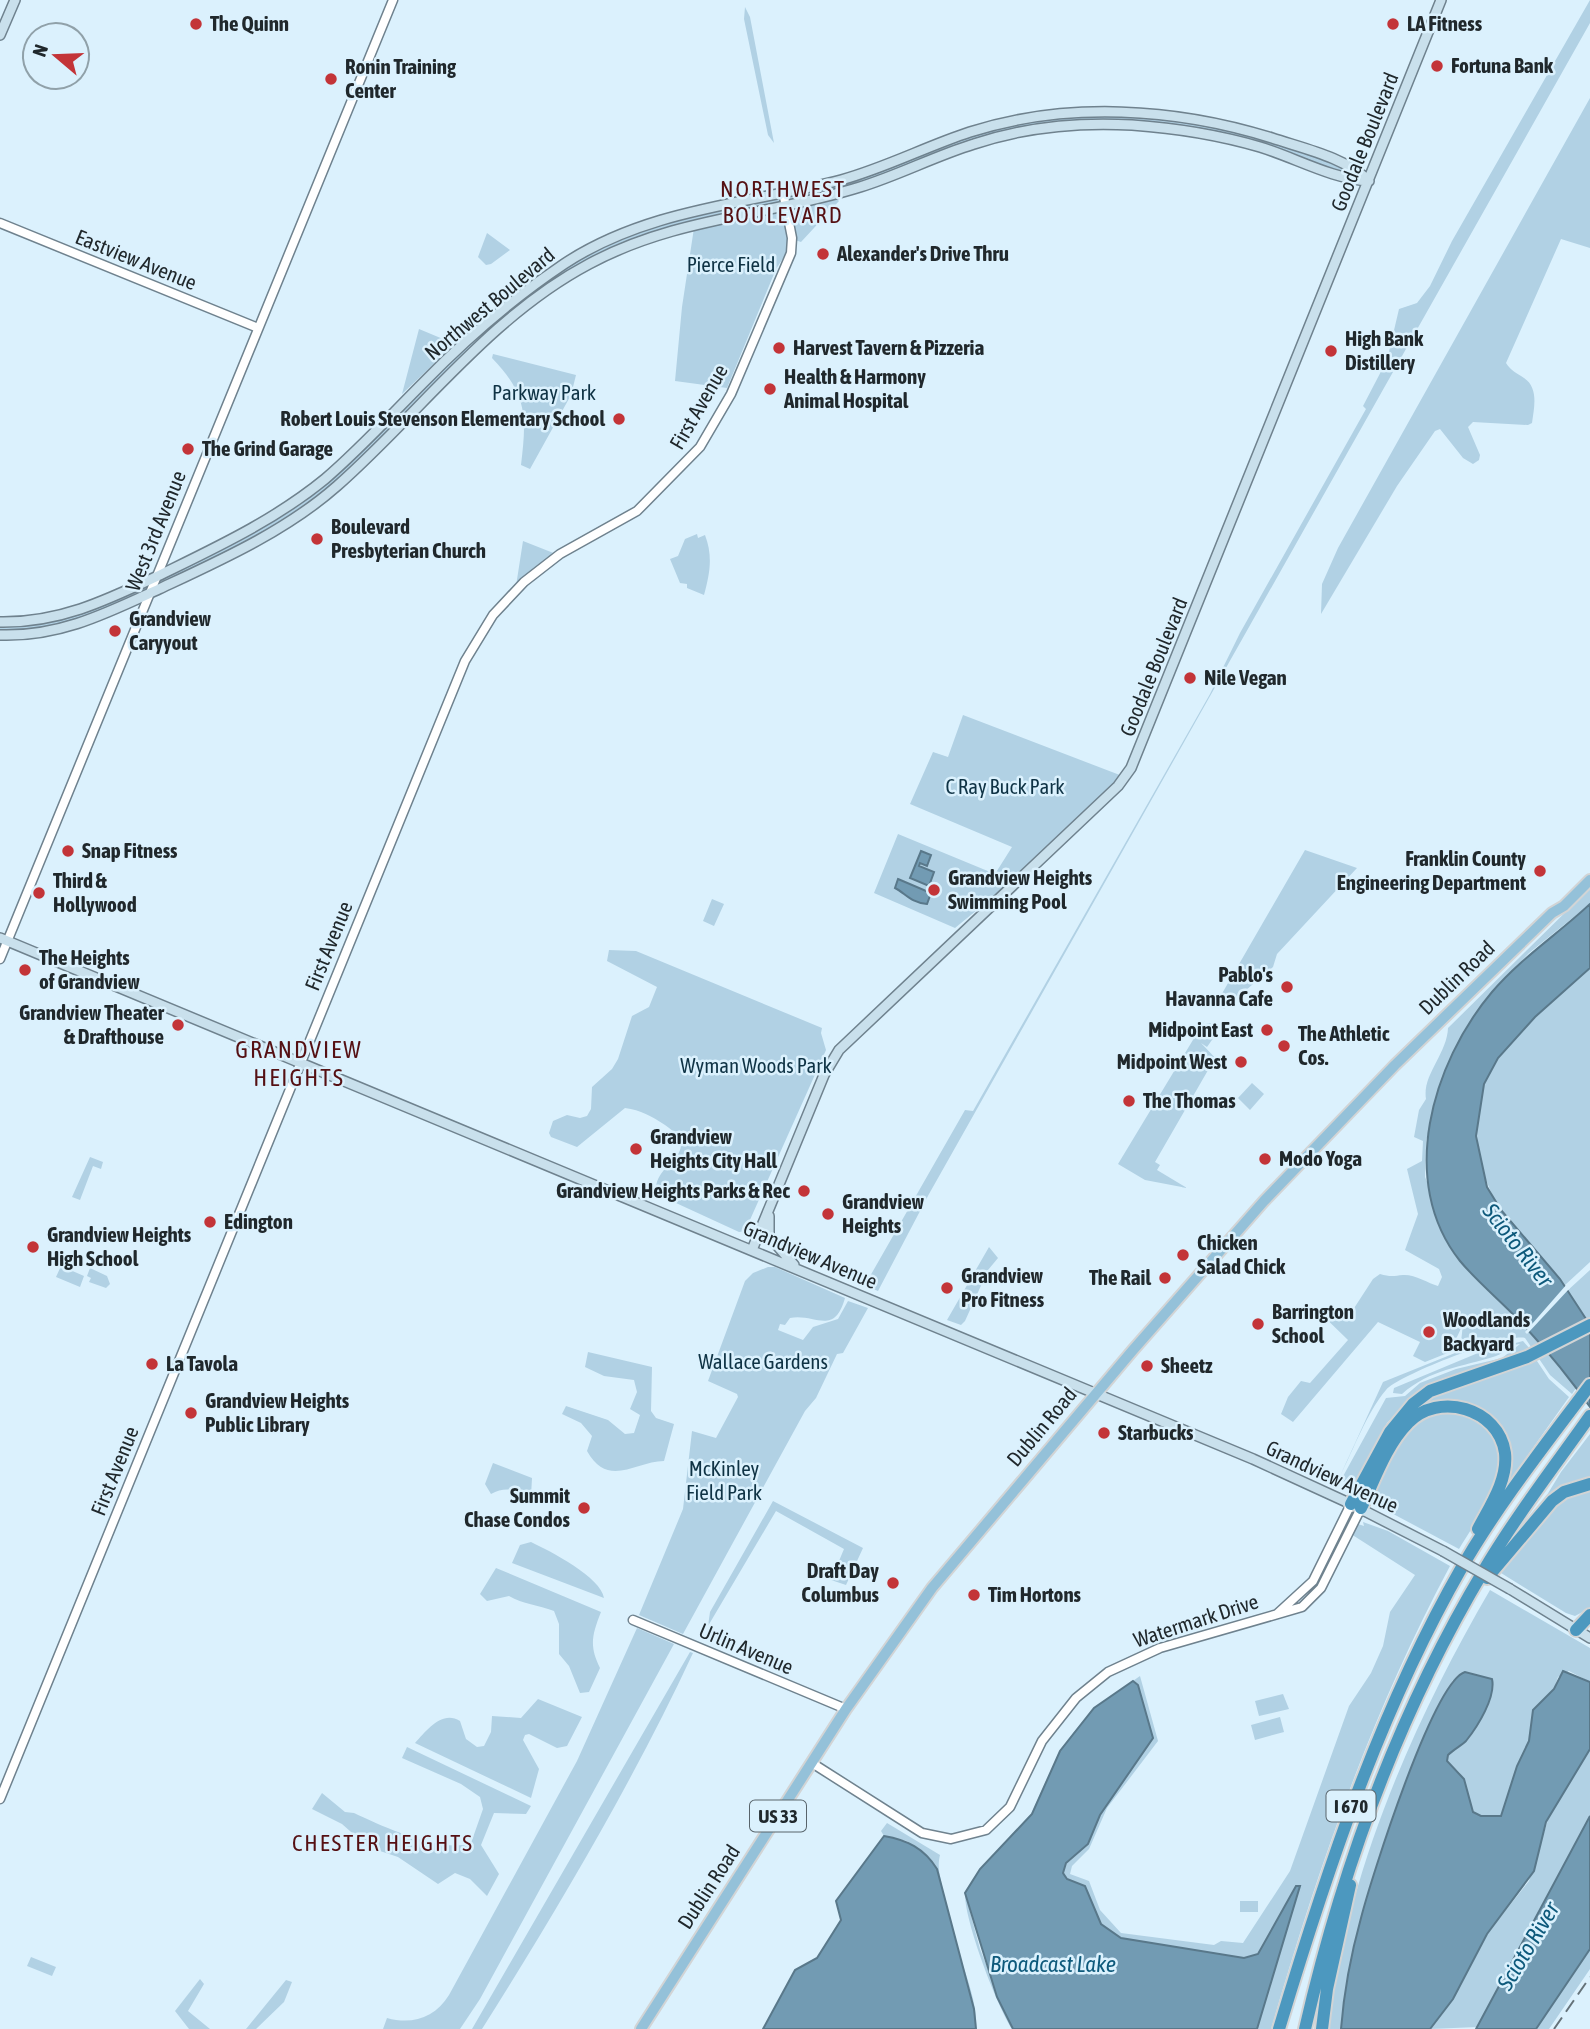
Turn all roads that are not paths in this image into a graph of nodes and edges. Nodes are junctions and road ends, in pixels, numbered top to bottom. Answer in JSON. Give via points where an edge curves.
{"nodes":[{"id":1,"x":15,"y":0,"type":"edge"},
{"id":2,"x":393,"y":0,"type":"edge"},
{"id":3,"x":1441,"y":0,"type":"edge"},
{"id":4,"x":0,"y":35,"type":"edge"},
{"id":5,"x":1369,"y":181,"type":"junction"},
{"id":6,"x":783,"y":192,"type":"junction"},
{"id":7,"x":786,"y":204,"type":"junction"},
{"id":8,"x":0,"y":223,"type":"edge"},
{"id":9,"x":258,"y":328,"type":"junction"},
{"id":10,"x":156,"y":577,"type":"junction"},
{"id":11,"x":149,"y":593,"type":"junction"},
{"id":12,"x":0,"y":622,"type":"edge"},
{"id":13,"x":0,"y":635,"type":"edge"},
{"id":14,"x":1590,"y":871,"type":"edge"},
{"id":15,"x":1590,"y":880,"type":"edge"},
{"id":16,"x":1552,"y":913,"type":"junction"},
{"id":17,"x":4,"y":939,"type":"edge"},
{"id":18,"x":0,"y":959,"type":"edge"},
{"id":19,"x":301,"y":1062,"type":"junction"},
{"id":20,"x":772,"y":1200,"type":"junction"},
{"id":21,"x":752,"y":1250,"type":"junction"},
{"id":22,"x":798,"y":1268,"type":"junction"},
{"id":23,"x":1590,"y":1325,"type":"edge"},
{"id":24,"x":1590,"y":1385,"type":"edge"},
{"id":25,"x":1096,"y":1393,"type":"junction"},
{"id":26,"x":1590,"y":1416,"type":"edge"},
{"id":27,"x":1590,"y":1484,"type":"edge"},
{"id":28,"x":1356,"y":1506,"type":"junction"},
{"id":29,"x":1462,"y":1566,"type":"junction"},
{"id":30,"x":1465,"y":1602,"type":"junction"},
{"id":31,"x":1590,"y":1615,"type":"edge"},
{"id":32,"x":633,"y":1620,"type":"dead end"},
{"id":33,"x":1590,"y":1625,"type":"edge"},
{"id":34,"x":1576,"y":1630,"type":"junction"},
{"id":35,"x":1590,"y":1638,"type":"edge"},
{"id":36,"x":846,"y":1709,"type":"junction"},
{"id":37,"x":812,"y":1763,"type":"junction"},
{"id":38,"x":0,"y":1799,"type":"edge"},
{"id":39,"x":1368,"y":1812,"type":"junction"},
{"id":40,"x":1293,"y":1981,"type":"junction"},
{"id":41,"x":641,"y":2029,"type":"edge"},
{"id":42,"x":1279,"y":2029,"type":"edge"},
{"id":43,"x":1287,"y":2029,"type":"edge"},
{"id":44,"x":1305,"y":2029,"type":"edge"},
{"id":45,"x":1322,"y":2029,"type":"edge"}],
"edges":[{"from":1,"to":4,"type":"main road"},
{"from":2,"to":9,"type":"street","name":"West 3rd Avenue"},
{"from":3,"to":5,"type":"main road","name":"Goodale Boulevard"},
{"from":5,"to":6,"type":"main road","name":"Northwest Boulevard","via":[[1356,168],[1259,134],[1170,116],[1093,112],[995,125],[847,178]]},
{"from":5,"to":7,"type":"main road","name":"Northwest Boulevard","via":[[1350,180],[1260,147],[1213,136],[1133,125],[1083,125],[1020,132],[974,144],[860,187]]},
{"from":5,"to":20,"type":"main road","name":"Goodale Boulevard","via":[[1132,768],[839,1050],[824,1075]]},
{"from":6,"to":7,"type":"street","name":"First Avenue"},
{"from":6,"to":10,"type":"main road","name":"Northwest Boulevard","via":[[635,228],[563,265],[468,340],[307,493],[249,530]]},
{"from":7,"to":11,"type":"main road","name":"Northwest Boulevard","via":[[680,227],[585,266],[494,334],[333,490],[258,540]]},
{"from":7,"to":19,"type":"street","name":"First Avenue","via":[[790,253],[731,394],[700,447],[637,511],[560,554],[524,582],[476,640]]},
{"from":8,"to":9,"type":"street","name":"Eastview Avenue"},
{"from":9,"to":10,"type":"street","name":"West 3rd Avenue"},
{"from":10,"to":11,"type":"street","name":"West 3rd Avenue"},
{"from":10,"to":12,"type":"main road","name":"Northwest Boulevard","via":[[80,611]]},
{"from":11,"to":13,"type":"main road","name":"Northwest Boulevard","via":[[85,624],[36,634]]},
{"from":11,"to":17,"type":"street","name":"West 3rd Avenue"},
{"from":14,"to":16,"type":"main road","name":"Dublin Road","number":"US 33"},
{"from":15,"to":16,"type":"main road","name":"Dublin Road","number":"US 33"},
{"from":16,"to":25,"type":"main road","name":"Dublin Road","number":"US 33","via":[[1395,1065],[1264,1202]]},
{"from":17,"to":18,"type":"street","name":"West 3rd Avenue"},
{"from":17,"to":19,"type":"main road","name":"Grandview Avenue"},
{"from":19,"to":21,"type":"main road","name":"Grandview Avenue"},
{"from":19,"to":38,"type":"street","name":"First Avenue"},
{"from":20,"to":21,"type":"main road","name":"Goodale Boulevard"},
{"from":20,"to":22,"type":"main road","via":[[769,1236]]},
{"from":21,"to":22,"type":"main road","name":"Grandview Avenue"},
{"from":22,"to":25,"type":"main road","name":"Grandview Avenue"},
{"from":23,"to":28,"type":"highway","via":[[1527,1357],[1430,1391],[1413,1404],[1390,1432]]},
{"from":24,"to":29,"type":"highway","number":"I 670"},
{"from":25,"to":28,"type":"main road","name":"Grandview Avenue"},
{"from":25,"to":36,"type":"main road","name":"Dublin Road","number":"US 33","via":[[932,1588]]},
{"from":26,"to":30,"type":"highway","number":"I 670"},
{"from":27,"to":30,"type":"highway","via":[[1552,1501]]},
{"from":28,"to":29,"type":"highway","via":[[1414,1418],[1440,1406],[1478,1414],[1498,1435],[1505,1464],[1501,1484]]},
{"from":28,"to":34,"type":"main road","name":"Grandview Avenue","bridge":true,"via":[[1443,1551]]},
{"from":28,"to":37,"type":"street","name":"Watermark Drive","via":[[1315,1595],[1295,1611],[1160,1648],[1108,1672],[1076,1698],[1050,1728],[1004,1815],[986,1830],[941,1839],[922,1833]]},
{"from":29,"to":40,"type":"highway","number":"I 670","via":[[1368,1761]]},
{"from":30,"to":39,"type":"highway","number":"I 670","via":[[1412,1708]]},
{"from":31,"to":34,"type":"highway"},
{"from":32,"to":36,"type":"street","name":"Urlin Avenue"},
{"from":33,"to":34,"type":"highway"},
{"from":34,"to":35,"type":"main road","name":"Grandview Avenue"},
{"from":36,"to":37,"type":"main road","name":"Dublin Road","number":"US 33"},
{"from":37,"to":41,"type":"main road","name":"Dublin Road","number":"US 33"},
{"from":39,"to":44,"type":"highway","number":"I 670","via":[[1337,1902]]},
{"from":39,"to":45,"type":"highway"},
{"from":40,"to":42,"type":"highway"},
{"from":40,"to":43,"type":"highway","number":"I 670"}]}
